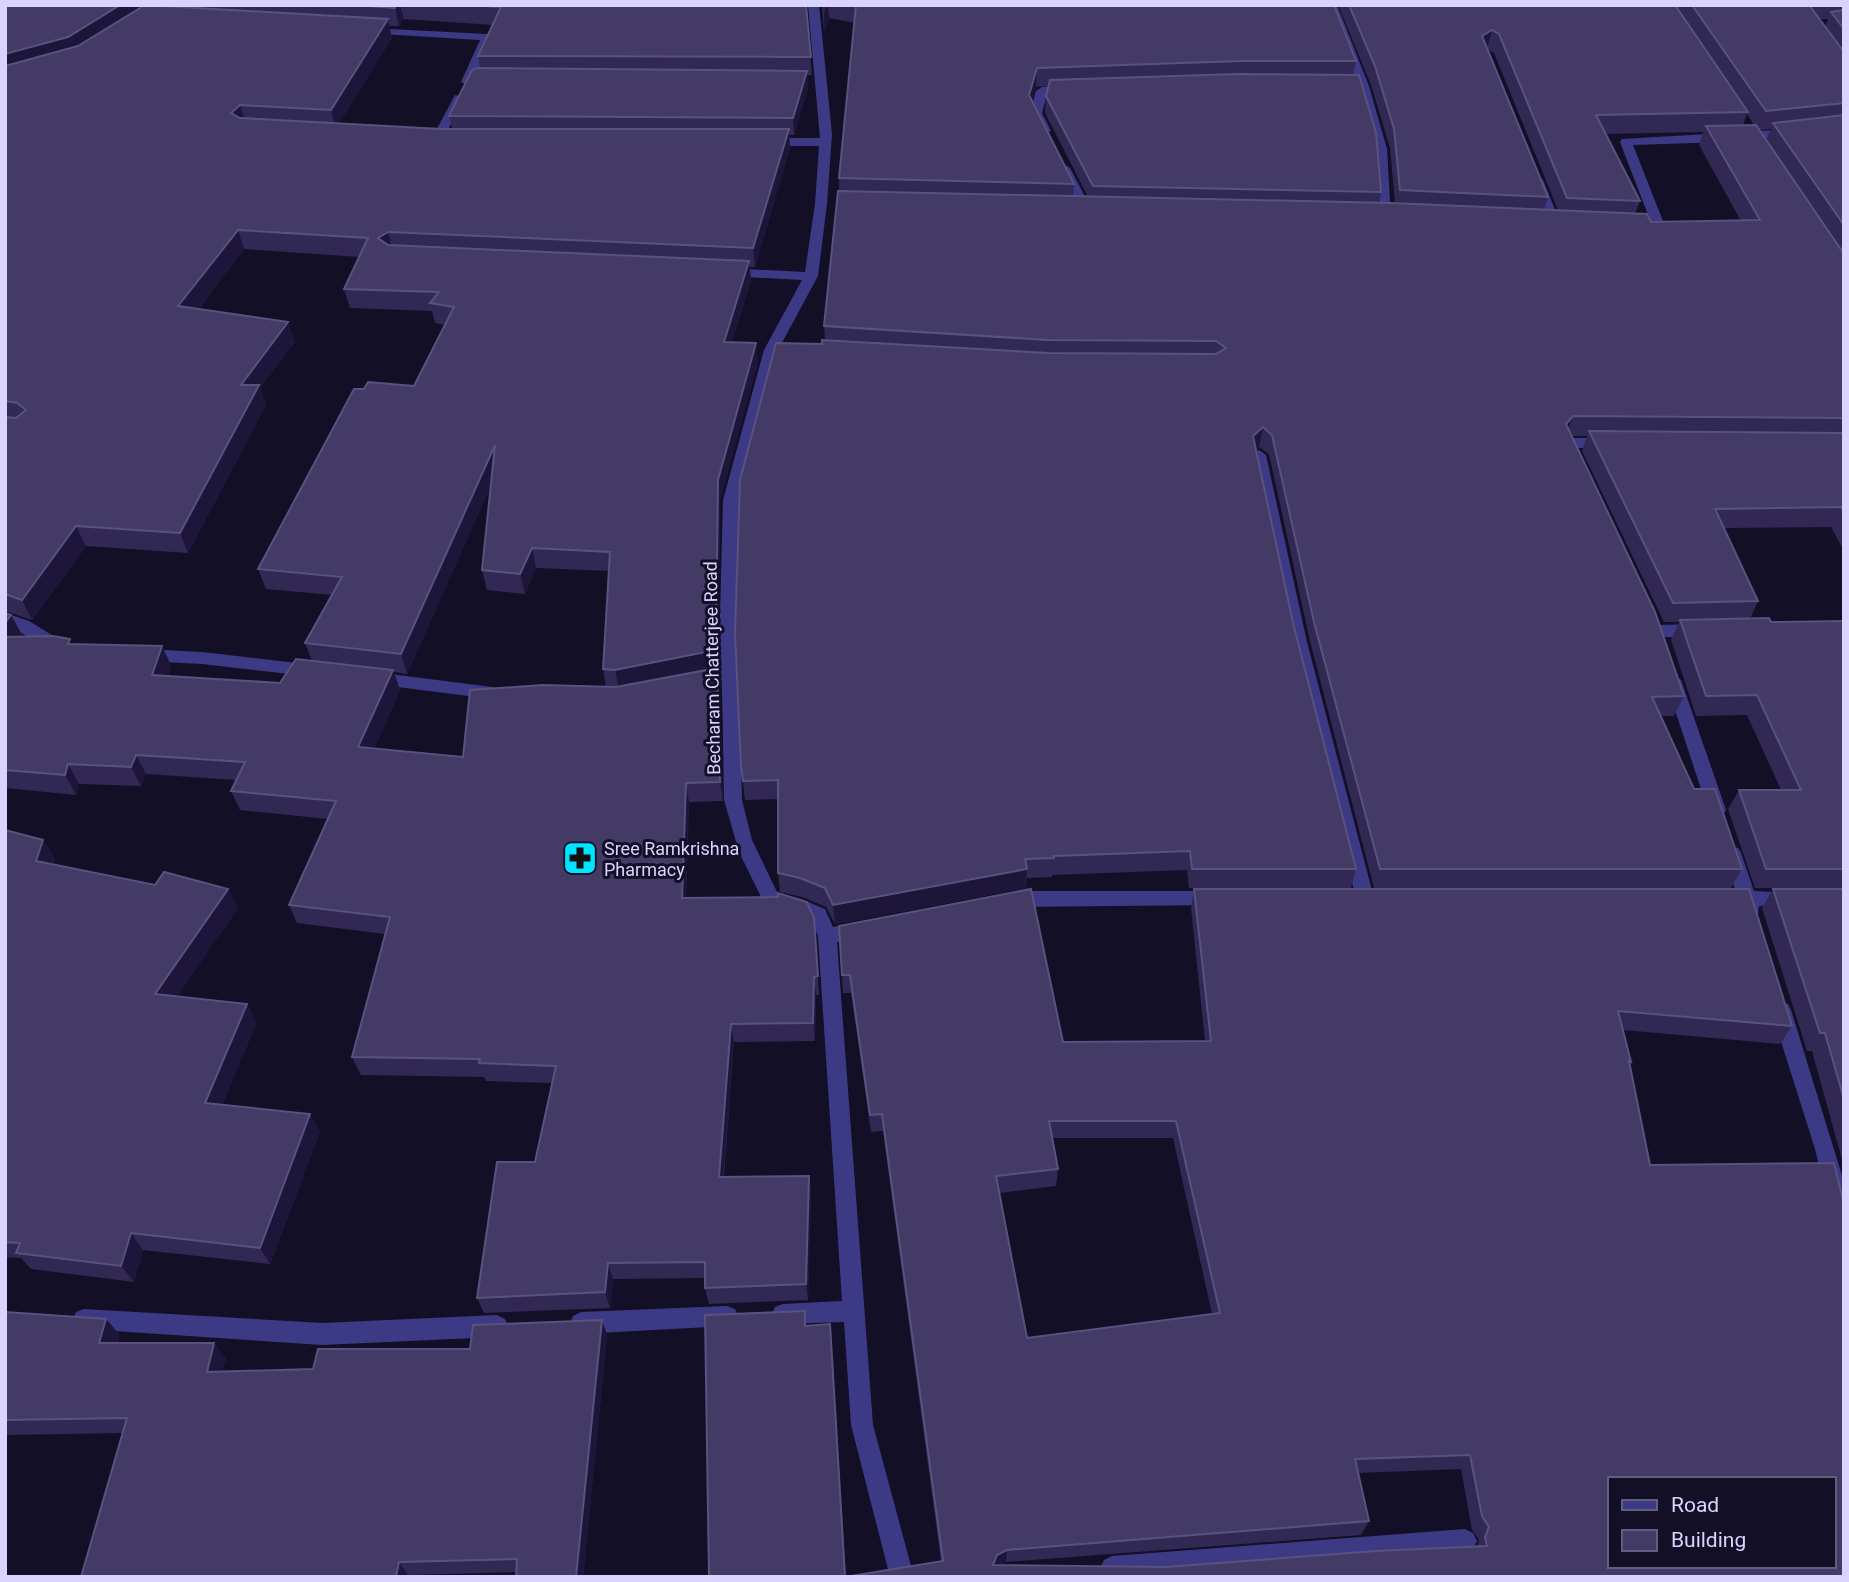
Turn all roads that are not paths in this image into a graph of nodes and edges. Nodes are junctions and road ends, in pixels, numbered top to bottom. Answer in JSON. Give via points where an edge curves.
{"nodes":[{"id":1,"x":813,"y":5,"type":"edge"},
{"id":2,"x":1331,"y":5,"type":"edge"},
{"id":3,"x":352,"y":30,"type":"edge"},
{"id":4,"x":481,"y":79,"type":"edge"},
{"id":5,"x":467,"y":82,"type":"junction"},
{"id":6,"x":1349,"y":86,"type":"edge"},
{"id":7,"x":1363,"y":86,"type":"junction"},
{"id":8,"x":1078,"y":89,"type":"edge"},
{"id":9,"x":1805,"y":131,"type":"edge"},
{"id":10,"x":423,"y":140,"type":"edge"},
{"id":11,"x":749,"y":142,"type":"edge"},
{"id":12,"x":825,"y":142,"type":"junction"},
{"id":13,"x":1054,"y":148,"type":"edge"},
{"id":14,"x":1060,"y":160,"type":"edge"},
{"id":15,"x":1533,"y":170,"type":"edge"},
{"id":16,"x":1084,"y":208,"type":"edge"},
{"id":17,"x":1387,"y":216,"type":"edge"},
{"id":18,"x":1540,"y":221,"type":"edge"},
{"id":19,"x":1616,"y":225,"type":"edge"},
{"id":20,"x":713,"y":271,"type":"edge"},
{"id":21,"x":811,"y":276,"type":"junction"},
{"id":22,"x":1623,"y":443,"type":"edge"},
{"id":23,"x":1259,"y":455,"type":"edge"},
{"id":24,"x":1580,"y":468,"type":"edge"},
{"id":25,"x":5,"y":619,"type":"edge"},
{"id":26,"x":1710,"y":630,"type":"edge"},
{"id":27,"x":1656,"y":631,"type":"edge"},
{"id":28,"x":78,"y":650,"type":"edge"},
{"id":29,"x":126,"y":655,"type":"edge"},
{"id":30,"x":1670,"y":669,"type":"edge"},
{"id":31,"x":326,"y":672,"type":"edge"},
{"id":32,"x":352,"y":675,"type":"edge"},
{"id":33,"x":505,"y":694,"type":"edge"},
{"id":34,"x":1242,"y":898,"type":"edge"},
{"id":35,"x":1365,"y":898,"type":"edge"},
{"id":36,"x":1706,"y":898,"type":"edge"},
{"id":37,"x":1816,"y":898,"type":"edge"},
{"id":38,"x":1747,"y":899,"type":"junction"},
{"id":39,"x":996,"y":903,"type":"edge"},
{"id":40,"x":1755,"y":925,"type":"edge"},
{"id":41,"x":879,"y":926,"type":"edge"},
{"id":42,"x":827,"y":936,"type":"junction"},
{"id":43,"x":1776,"y":991,"type":"edge"},
{"id":44,"x":1844,"y":1223,"type":"edge"},
{"id":45,"x":853,"y":1311,"type":"junction"},
{"id":46,"x":60,"y":1317,"type":"edge"},
{"id":47,"x":560,"y":1324,"type":"edge"},
{"id":48,"x":518,"y":1325,"type":"edge"},
{"id":49,"x":1465,"y":1541,"type":"dead end"},
{"id":50,"x":1090,"y":1570,"type":"edge"},
{"id":51,"x":902,"y":1577,"type":"edge"}],
"edges":[{"from":1,"to":12,"type":"street","name":"Becharam Chatterjee Road","via":[[814,81]]},
{"from":2,"to":7,"type":"street"},
{"from":3,"to":5,"type":"street","via":[[487,37]]},
{"from":4,"to":5,"type":"street"},
{"from":5,"to":10,"type":"street","via":[[443,140]]},
{"from":6,"to":7,"type":"street"},
{"from":7,"to":17,"type":"street","via":[[1381,149]]},
{"from":8,"to":13,"type":"street","via":[[1042,91],[1039,98],[1036,113]]},
{"from":9,"to":19,"type":"street","via":[[1626,142],[1657,221],[1641,227]]},
{"from":11,"to":12,"type":"street"},
{"from":12,"to":21,"type":"street","name":"Becharam Chatterjee Road","via":[[828,204]]},
{"from":14,"to":16,"type":"street"},
{"from":15,"to":18,"type":"street","via":[[1560,222]]},
{"from":20,"to":21,"type":"street"},
{"from":21,"to":42,"type":"street","name":"Becharam Chatterjee Road","via":[[777,350],[731,500],[724,677],[733,802],[750,862],[772,901],[817,914]]},
{"from":22,"to":24,"type":"street","via":[[1568,443]]},
{"from":23,"to":35,"type":"street","via":[[1299,642]]},
{"from":25,"to":28,"type":"street","via":[[56,646]]},
{"from":26,"to":27,"type":"street"},
{"from":29,"to":31,"type":"street"},
{"from":30,"to":38,"type":"street"},
{"from":32,"to":33,"type":"street"},
{"from":34,"to":39,"type":"street","via":[[1022,898]]},
{"from":36,"to":38,"type":"street"},
{"from":37,"to":38,"type":"street"},
{"from":38,"to":40,"type":"street"},
{"from":41,"to":42,"type":"street"},
{"from":42,"to":45,"type":"street"},
{"from":43,"to":44,"type":"street"},
{"from":45,"to":47,"type":"street"},
{"from":45,"to":51,"type":"street","via":[[862,1425]]},
{"from":46,"to":48,"type":"street","via":[[323,1334]]},
{"from":49,"to":50,"type":"street"}]}
